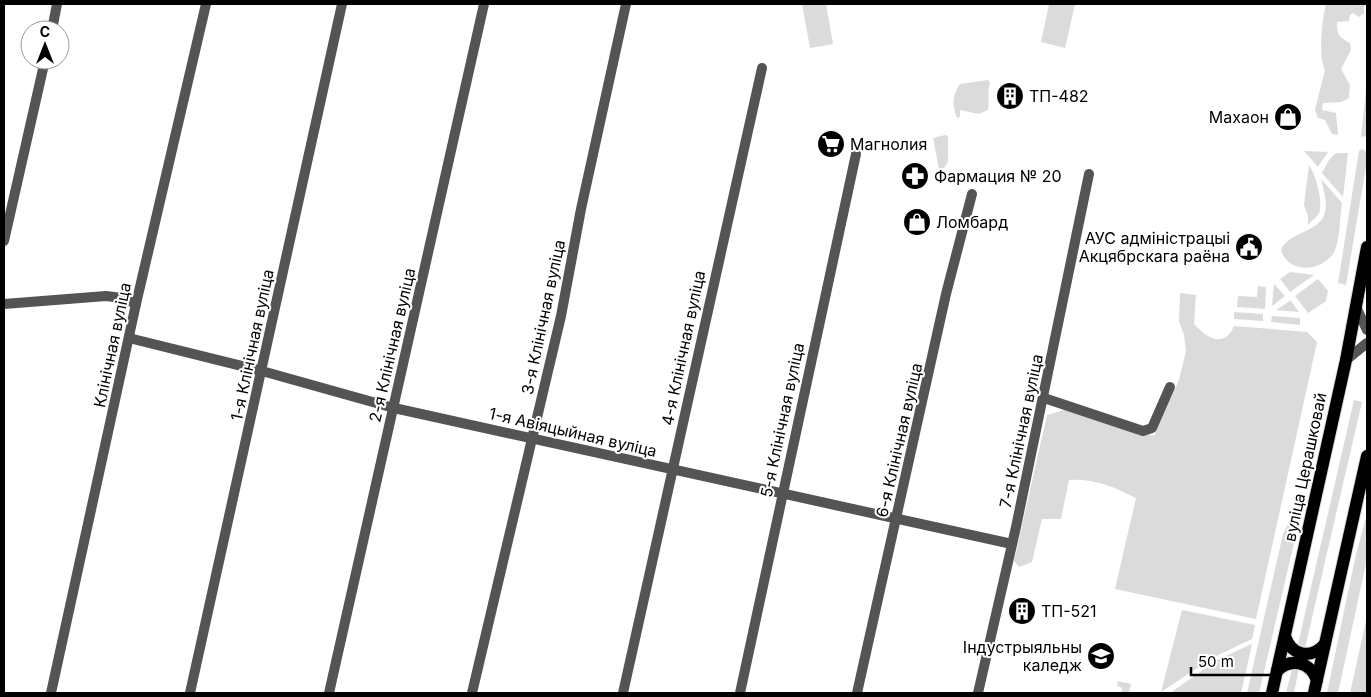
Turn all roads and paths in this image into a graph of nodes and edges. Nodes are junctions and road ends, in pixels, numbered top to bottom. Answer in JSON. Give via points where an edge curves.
{"nodes":[{"id":1,"x":58,"y":4,"type":"edge"},
{"id":2,"x":206,"y":4,"type":"edge"},
{"id":3,"x":342,"y":4,"type":"edge"},
{"id":4,"x":484,"y":4,"type":"edge"},
{"id":5,"x":626,"y":4,"type":"edge"},
{"id":6,"x":54,"y":20,"type":"edge"},
{"id":7,"x":762,"y":68,"type":"dead end"},
{"id":8,"x":43,"y":70,"type":"edge"},
{"id":9,"x":856,"y":154,"type":"dead end"},
{"id":10,"x":1089,"y":174,"type":"dead end"},
{"id":11,"x":972,"y":194,"type":"dead end"},
{"id":12,"x":4,"y":241,"type":"edge"},
{"id":13,"x":1367,"y":247,"type":"edge"},
{"id":14,"x":4,"y":304,"type":"edge"},
{"id":15,"x":136,"y":304,"type":"junction"},
{"id":16,"x":1356,"y":306,"type":"junction"},
{"id":17,"x":1367,"y":330,"type":"edge"},
{"id":18,"x":129,"y":338,"type":"junction"},
{"id":19,"x":1367,"y":343,"type":"edge"},
{"id":20,"x":1346,"y":360,"type":"junction"},
{"id":21,"x":262,"y":371,"type":"junction"},
{"id":22,"x":1170,"y":387,"type":"dead end"},
{"id":23,"x":1044,"y":398,"type":"junction"},
{"id":24,"x":394,"y":408,"type":"junction"},
{"id":25,"x":532,"y":437,"type":"junction"},
{"id":26,"x":1367,"y":456,"type":"edge"},
{"id":27,"x":672,"y":469,"type":"junction"},
{"id":28,"x":783,"y":494,"type":"junction"},
{"id":29,"x":897,"y":518,"type":"junction"},
{"id":30,"x":1012,"y":544,"type":"junction"},
{"id":31,"x":1285,"y":636,"type":"junction"},
{"id":32,"x":1324,"y":645,"type":"junction"},
{"id":33,"x":1277,"y":671,"type":"junction"},
{"id":34,"x":1316,"y":680,"type":"junction"},
{"id":35,"x":51,"y":693,"type":"edge"},
{"id":36,"x":190,"y":693,"type":"edge"},
{"id":37,"x":329,"y":693,"type":"edge"},
{"id":38,"x":472,"y":693,"type":"edge"},
{"id":39,"x":623,"y":693,"type":"edge"},
{"id":40,"x":740,"y":693,"type":"edge"},
{"id":41,"x":857,"y":693,"type":"edge"},
{"id":42,"x":978,"y":693,"type":"edge"},
{"id":43,"x":1272,"y":693,"type":"edge"},
{"id":44,"x":1314,"y":693,"type":"edge"}],
"edges":[{"from":1,"to":6,"type":"street"},
{"from":2,"to":15,"type":"street","name":"Клінічная вуліца"},
{"from":3,"to":21,"type":"street","name":"1-я Клінічная вуліца"},
{"from":4,"to":24,"type":"street","name":"2-я Клінічная вуліца"},
{"from":5,"to":25,"type":"street","name":"3-я Клінічная вуліца","via":[[561,316]]},
{"from":7,"to":27,"type":"street","name":"4-я Клінічная вуліца"},
{"from":8,"to":12,"type":"street"},
{"from":9,"to":28,"type":"street","name":"5-я Клінічная вуліца"},
{"from":10,"to":23,"type":"street","name":"7-я Клінічная вуліца"},
{"from":11,"to":29,"type":"street","name":"6-я Клінічная вуліца","via":[[946,294]]},
{"from":13,"to":16,"type":"main road","name":"вуліца Церашковай"},
{"from":14,"to":15,"type":"street","via":[[106,296]]},
{"from":15,"to":18,"type":"street","name":"Клінічная вуліца"},
{"from":16,"to":17,"type":"street"},
{"from":16,"to":20,"type":"main road","name":"вуліца Церашковай"},
{"from":18,"to":21,"type":"street","name":"1-я Авіяцыйная вуліца"},
{"from":18,"to":35,"type":"street","name":"Клінічная вуліца"},
{"from":19,"to":20,"type":"street"},
{"from":20,"to":31,"type":"main road","name":"вуліца Церашковай"},
{"from":21,"to":24,"type":"street","name":"1-я Авіяцыйная вуліца"},
{"from":21,"to":36,"type":"street","name":"1-я Клінічная вуліца"},
{"from":22,"to":23,"type":"street","via":[[1152,428],[1143,431]]},
{"from":23,"to":30,"type":"street","name":"7-я Клінічная вуліца"},
{"from":24,"to":25,"type":"street","name":"1-я Авіяцыйная вуліца"},
{"from":24,"to":37,"type":"street","name":"2-я Клінічная вуліца"},
{"from":25,"to":27,"type":"street","name":"1-я Авіяцыйная вуліца"},
{"from":25,"to":38,"type":"street","name":"3-я Клінічная вуліца"},
{"from":26,"to":32,"type":"main road"},
{"from":27,"to":28,"type":"street","name":"1-я Авіяцыйная вуліца"},
{"from":27,"to":39,"type":"street","name":"4-я Клінічная вуліца"},
{"from":28,"to":29,"type":"street","name":"1-я Авіяцыйная вуліца"},
{"from":28,"to":40,"type":"street","name":"5-я Клінічная вуліца"},
{"from":29,"to":30,"type":"street","name":"1-я Авіяцыйная вуліца"},
{"from":29,"to":41,"type":"street","name":"6-я Клінічная вуліца"},
{"from":30,"to":42,"type":"street","name":"7-я Клінічная вуліца"},
{"from":31,"to":32,"type":"main road","via":[[1290,647],[1300,653],[1310,654]]},
{"from":31,"to":33,"type":"main road","name":"вуліца Церашковай"},
{"from":32,"to":34,"type":"main road"},
{"from":33,"to":34,"type":"main road","via":[[1286,664],[1298,663],[1312,670]]},
{"from":33,"to":43,"type":"main road","name":"вуліца Церашковай"},
{"from":34,"to":44,"type":"main road"}]}
